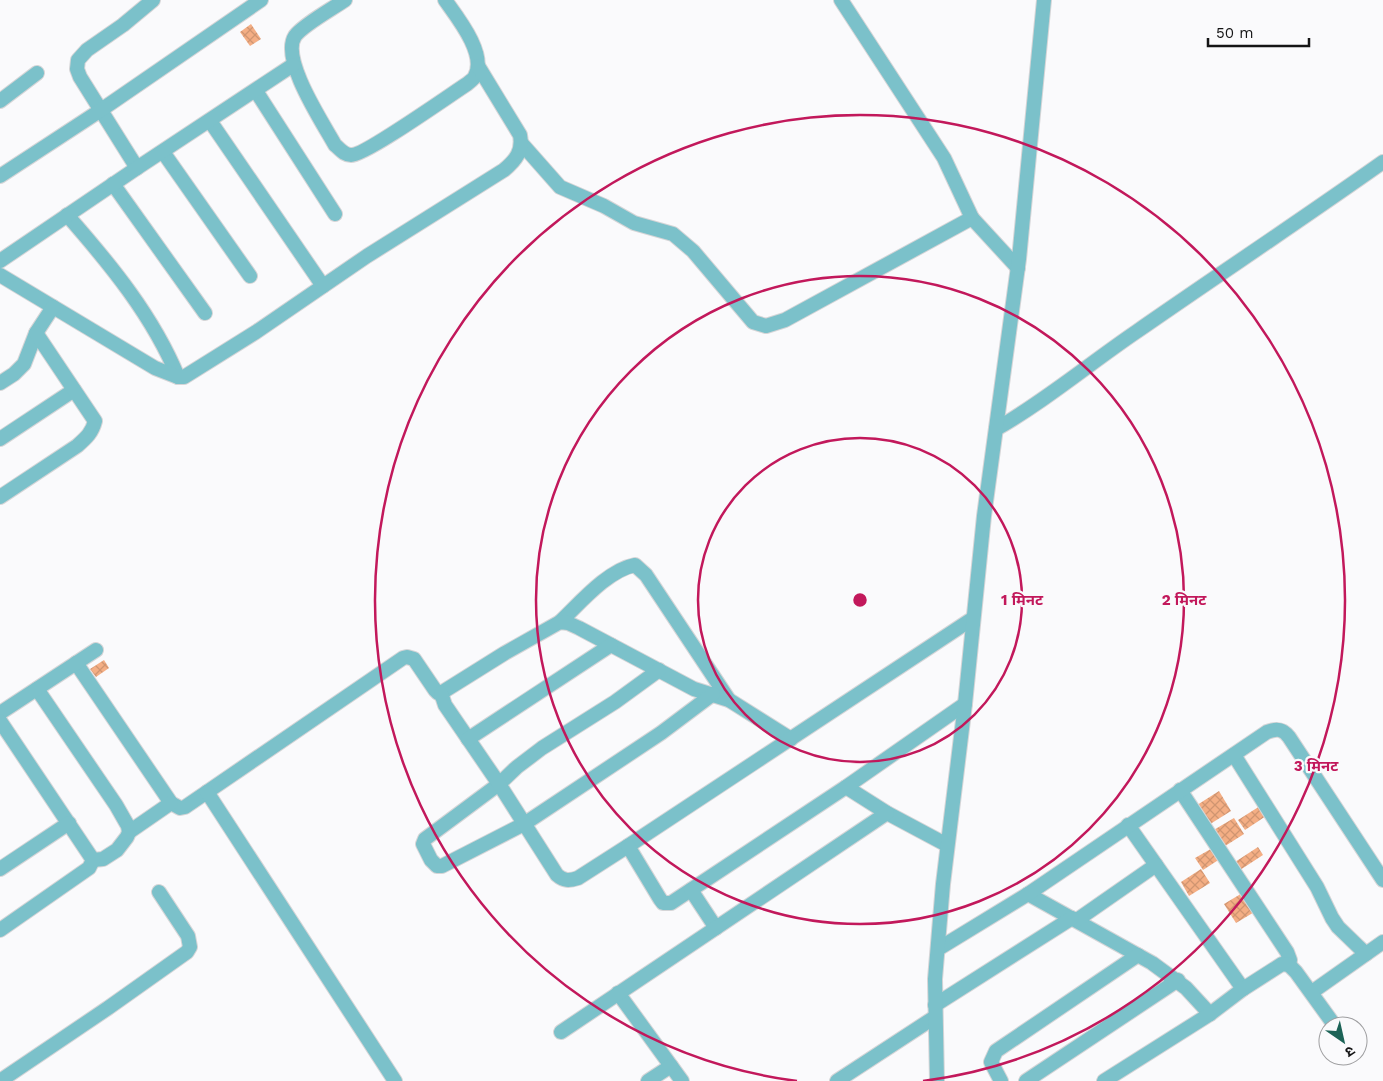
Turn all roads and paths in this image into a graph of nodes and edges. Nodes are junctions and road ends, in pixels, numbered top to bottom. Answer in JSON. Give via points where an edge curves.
{"nodes":[{"id":1,"x":153,"y":0,"type":"edge"},
{"id":2,"x":261,"y":0,"type":"edge"},
{"id":3,"x":345,"y":0,"type":"edge"},
{"id":4,"x":445,"y":0,"type":"edge"},
{"id":5,"x":841,"y":0,"type":"edge"},
{"id":6,"x":1044,"y":0,"type":"edge"},
{"id":7,"x":294,"y":65,"type":"junction"},
{"id":8,"x":478,"y":66,"type":"junction"},
{"id":9,"x":37,"y":73,"type":"dead end"},
{"id":10,"x":256,"y":91,"type":"junction"},
{"id":11,"x":0,"y":101,"type":"edge"},
{"id":12,"x":101,"y":110,"type":"junction"},
{"id":13,"x":210,"y":121,"type":"junction"},
{"id":14,"x":522,"y":144,"type":"junction"},
{"id":15,"x":163,"y":152,"type":"junction"},
{"id":16,"x":1383,"y":162,"type":"edge"},
{"id":17,"x":136,"y":168,"type":"junction"},
{"id":18,"x":0,"y":176,"type":"edge"},
{"id":19,"x":113,"y":184,"type":"junction"},
{"id":20,"x":335,"y":214,"type":"dead end"},
{"id":21,"x":67,"y":215,"type":"junction"},
{"id":22,"x":972,"y":218,"type":"junction"},
{"id":23,"x":0,"y":261,"type":"edge"},
{"id":24,"x":1018,"y":268,"type":"junction"},
{"id":25,"x":0,"y":275,"type":"edge"},
{"id":26,"x":250,"y":276,"type":"dead end"},
{"id":27,"x":323,"y":286,"type":"junction"},
{"id":28,"x":53,"y":307,"type":"junction"},
{"id":29,"x":205,"y":313,"type":"dead end"},
{"id":30,"x":36,"y":333,"type":"junction"},
{"id":31,"x":178,"y":377,"type":"junction"},
{"id":32,"x":0,"y":383,"type":"edge"},
{"id":33,"x":74,"y":390,"type":"junction"},
{"id":34,"x":996,"y":429,"type":"junction"},
{"id":35,"x":0,"y":439,"type":"edge"},
{"id":36,"x":0,"y":497,"type":"edge"},
{"id":37,"x":972,"y":619,"type":"junction"},
{"id":38,"x":560,"y":622,"type":"junction"},
{"id":39,"x":611,"y":645,"type":"junction"},
{"id":40,"x":96,"y":650,"type":"dead end"},
{"id":41,"x":76,"y":663,"type":"junction"},
{"id":42,"x":659,"y":670,"type":"junction"},
{"id":43,"x":37,"y":689,"type":"junction"},
{"id":44,"x":441,"y":693,"type":"junction"},
{"id":45,"x":713,"y":694,"type":"junction"},
{"id":46,"x":729,"y":700,"type":"junction"},
{"id":47,"x":965,"y":704,"type":"junction"},
{"id":48,"x":0,"y":713,"type":"edge"},
{"id":49,"x":0,"y":721,"type":"edge"},
{"id":50,"x":468,"y":739,"type":"junction"},
{"id":51,"x":791,"y":739,"type":"junction"},
{"id":52,"x":1234,"y":755,"type":"junction"},
{"id":53,"x":499,"y":784,"type":"junction"},
{"id":54,"x":846,"y":787,"type":"junction"},
{"id":55,"x":1180,"y":790,"type":"junction"},
{"id":56,"x":207,"y":792,"type":"junction"},
{"id":57,"x":171,"y":803,"type":"junction"},
{"id":58,"x":887,"y":813,"type":"junction"},
{"id":59,"x":70,"y":823,"type":"junction"},
{"id":60,"x":524,"y":824,"type":"junction"},
{"id":61,"x":1128,"y":825,"type":"junction"},
{"id":62,"x":129,"y":832,"type":"junction"},
{"id":63,"x":947,"y":845,"type":"junction"},
{"id":64,"x":628,"y":846,"type":"junction"},
{"id":65,"x":93,"y":860,"type":"junction"},
{"id":66,"x":1156,"y":864,"type":"junction"},
{"id":67,"x":0,"y":869,"type":"edge"},
{"id":68,"x":1383,"y":880,"type":"edge"},
{"id":69,"x":691,"y":890,"type":"junction"},
{"id":70,"x":159,"y":892,"type":"dead end"},
{"id":71,"x":1028,"y":894,"type":"junction"},
{"id":72,"x":1075,"y":919,"type":"junction"},
{"id":73,"x":716,"y":928,"type":"junction"},
{"id":74,"x":0,"y":930,"type":"edge"},
{"id":75,"x":1383,"y":942,"type":"edge"},
{"id":76,"x":938,"y":949,"type":"junction"},
{"id":77,"x":1366,"y":954,"type":"junction"},
{"id":78,"x":1138,"y":955,"type":"junction"},
{"id":79,"x":1289,"y":965,"type":"junction"},
{"id":80,"x":1178,"y":980,"type":"junction"},
{"id":81,"x":1243,"y":989,"type":"junction"},
{"id":82,"x":1312,"y":992,"type":"junction"},
{"id":83,"x":618,"y":993,"type":"junction"},
{"id":84,"x":935,"y":1011,"type":"junction"},
{"id":85,"x":1210,"y":1014,"type":"junction"},
{"id":86,"x":1328,"y":1016,"type":"edge"},
{"id":87,"x":561,"y":1032,"type":"dead end"},
{"id":88,"x":670,"y":1066,"type":"junction"},
{"id":89,"x":0,"y":1081,"type":"edge"},
{"id":90,"x":395,"y":1081,"type":"edge"},
{"id":91,"x":648,"y":1081,"type":"edge"},
{"id":92,"x":682,"y":1081,"type":"edge"},
{"id":93,"x":838,"y":1081,"type":"edge"},
{"id":94,"x":936,"y":1081,"type":"edge"},
{"id":95,"x":1001,"y":1081,"type":"edge"},
{"id":96,"x":1026,"y":1081,"type":"edge"},
{"id":97,"x":1104,"y":1081,"type":"edge"}],
"edges":[{"from":1,"to":12,"type":"street","via":[[78,60],[80,77]]},
{"from":2,"to":12,"type":"street"},
{"from":3,"to":7,"type":"street","via":[[294,38]]},
{"from":4,"to":8,"type":"street","via":[[467,32]]},
{"from":5,"to":22,"type":"street","via":[[944,158]]},
{"from":6,"to":24,"type":"street"},
{"from":7,"to":8,"type":"street","via":[[335,145],[342,153],[352,156],[403,127],[466,84],[475,76]]},
{"from":7,"to":10,"type":"street"},
{"from":8,"to":14,"type":"street","via":[[520,135]]},
{"from":9,"to":11,"type":"street"},
{"from":10,"to":13,"type":"street"},
{"from":10,"to":20,"type":"street"},
{"from":12,"to":17,"type":"street"},
{"from":12,"to":18,"type":"street"},
{"from":13,"to":15,"type":"street"},
{"from":13,"to":27,"type":"street"},
{"from":14,"to":22,"type":"street","via":[[560,187],[634,223],[673,234],[693,251],[753,322],[766,326],[785,320]]},
{"from":14,"to":27,"type":"street","via":[[513,163],[504,170]]},
{"from":15,"to":17,"type":"street"},
{"from":15,"to":26,"type":"street"},
{"from":16,"to":34,"type":"street"},
{"from":17,"to":19,"type":"street"},
{"from":19,"to":21,"type":"street"},
{"from":19,"to":29,"type":"street"},
{"from":21,"to":23,"type":"street"},
{"from":21,"to":31,"type":"street","via":[[122,280],[165,347]]},
{"from":22,"to":24,"type":"street"},
{"from":24,"to":34,"type":"street"},
{"from":25,"to":28,"type":"street"},
{"from":27,"to":31,"type":"street","via":[[192,373]]},
{"from":28,"to":30,"type":"street"},
{"from":28,"to":31,"type":"street","via":[[155,368]]},
{"from":30,"to":32,"type":"street","via":[[24,364]]},
{"from":30,"to":33,"type":"street"},
{"from":33,"to":35,"type":"street"},
{"from":33,"to":36,"type":"street","via":[[95,422],[88,436]]},
{"from":34,"to":37,"type":"street"},
{"from":37,"to":47,"type":"street"},
{"from":37,"to":51,"type":"street"},
{"from":38,"to":39,"type":"street","via":[[572,624]]},
{"from":38,"to":44,"type":"street"},
{"from":38,"to":46,"type":"street","via":[[606,579],[625,567],[635,565],[646,576]]},
{"from":39,"to":42,"type":"street"},
{"from":39,"to":50,"type":"street"},
{"from":40,"to":41,"type":"street"},
{"from":41,"to":43,"type":"street"},
{"from":41,"to":57,"type":"street"},
{"from":42,"to":45,"type":"street","via":[[694,689]]},
{"from":42,"to":53,"type":"street","via":[[542,748]]},
{"from":43,"to":48,"type":"street"},
{"from":43,"to":62,"type":"street","via":[[116,805]]},
{"from":44,"to":50,"type":"street","via":[[443,702]]},
{"from":44,"to":56,"type":"street","via":[[435,690],[414,658],[403,658]]},
{"from":45,"to":46,"type":"street"},
{"from":45,"to":60,"type":"street"},
{"from":46,"to":51,"type":"street"},
{"from":47,"to":54,"type":"street"},
{"from":47,"to":63,"type":"street"},
{"from":49,"to":59,"type":"street"},
{"from":50,"to":53,"type":"street"},
{"from":51,"to":64,"type":"street"},
{"from":52,"to":55,"type":"street"},
{"from":52,"to":68,"type":"street","via":[[1274,729],[1286,733]]},
{"from":52,"to":77,"type":"street","via":[[1332,918]]},
{"from":53,"to":60,"type":"street"},
{"from":53,"to":60,"type":"street","via":[[425,839],[424,848],[431,860],[442,866]]},
{"from":54,"to":58,"type":"street"},
{"from":54,"to":69,"type":"street"},
{"from":55,"to":61,"type":"street"},
{"from":55,"to":79,"type":"street","via":[[1287,952]]},
{"from":56,"to":57,"type":"street","via":[[185,807]]},
{"from":56,"to":90,"type":"street"},
{"from":57,"to":62,"type":"street"},
{"from":58,"to":63,"type":"street"},
{"from":58,"to":73,"type":"street"},
{"from":59,"to":65,"type":"street"},
{"from":59,"to":67,"type":"street"},
{"from":60,"to":64,"type":"street","via":[[557,875],[566,880],[578,878]]},
{"from":61,"to":66,"type":"street"},
{"from":61,"to":71,"type":"street"},
{"from":62,"to":65,"type":"street","via":[[111,855]]},
{"from":63,"to":76,"type":"street"},
{"from":64,"to":69,"type":"street","via":[[663,903],[671,903]]},
{"from":65,"to":74,"type":"street","via":[[89,868]]},
{"from":66,"to":72,"type":"street"},
{"from":66,"to":81,"type":"street"},
{"from":69,"to":73,"type":"street"},
{"from":70,"to":89,"type":"street","via":[[188,936],[190,947],[187,952]]},
{"from":71,"to":72,"type":"street"},
{"from":71,"to":76,"type":"street"},
{"from":72,"to":78,"type":"street"},
{"from":72,"to":84,"type":"street"},
{"from":73,"to":83,"type":"street"},
{"from":75,"to":77,"type":"street"},
{"from":76,"to":84,"type":"street"},
{"from":77,"to":82,"type":"street"},
{"from":78,"to":80,"type":"street"},
{"from":78,"to":95,"type":"street","via":[[996,1051],[991,1062]]},
{"from":79,"to":81,"type":"street","via":[[1282,964],[1272,969]]},
{"from":79,"to":82,"type":"street"},
{"from":80,"to":85,"type":"street"},
{"from":80,"to":96,"type":"street"},
{"from":81,"to":85,"type":"street"},
{"from":82,"to":86,"type":"street"},
{"from":83,"to":87,"type":"street"},
{"from":83,"to":88,"type":"street"},
{"from":84,"to":93,"type":"street"},
{"from":84,"to":94,"type":"street"},
{"from":85,"to":97,"type":"street"},
{"from":88,"to":91,"type":"street"},
{"from":88,"to":92,"type":"street"}]}
